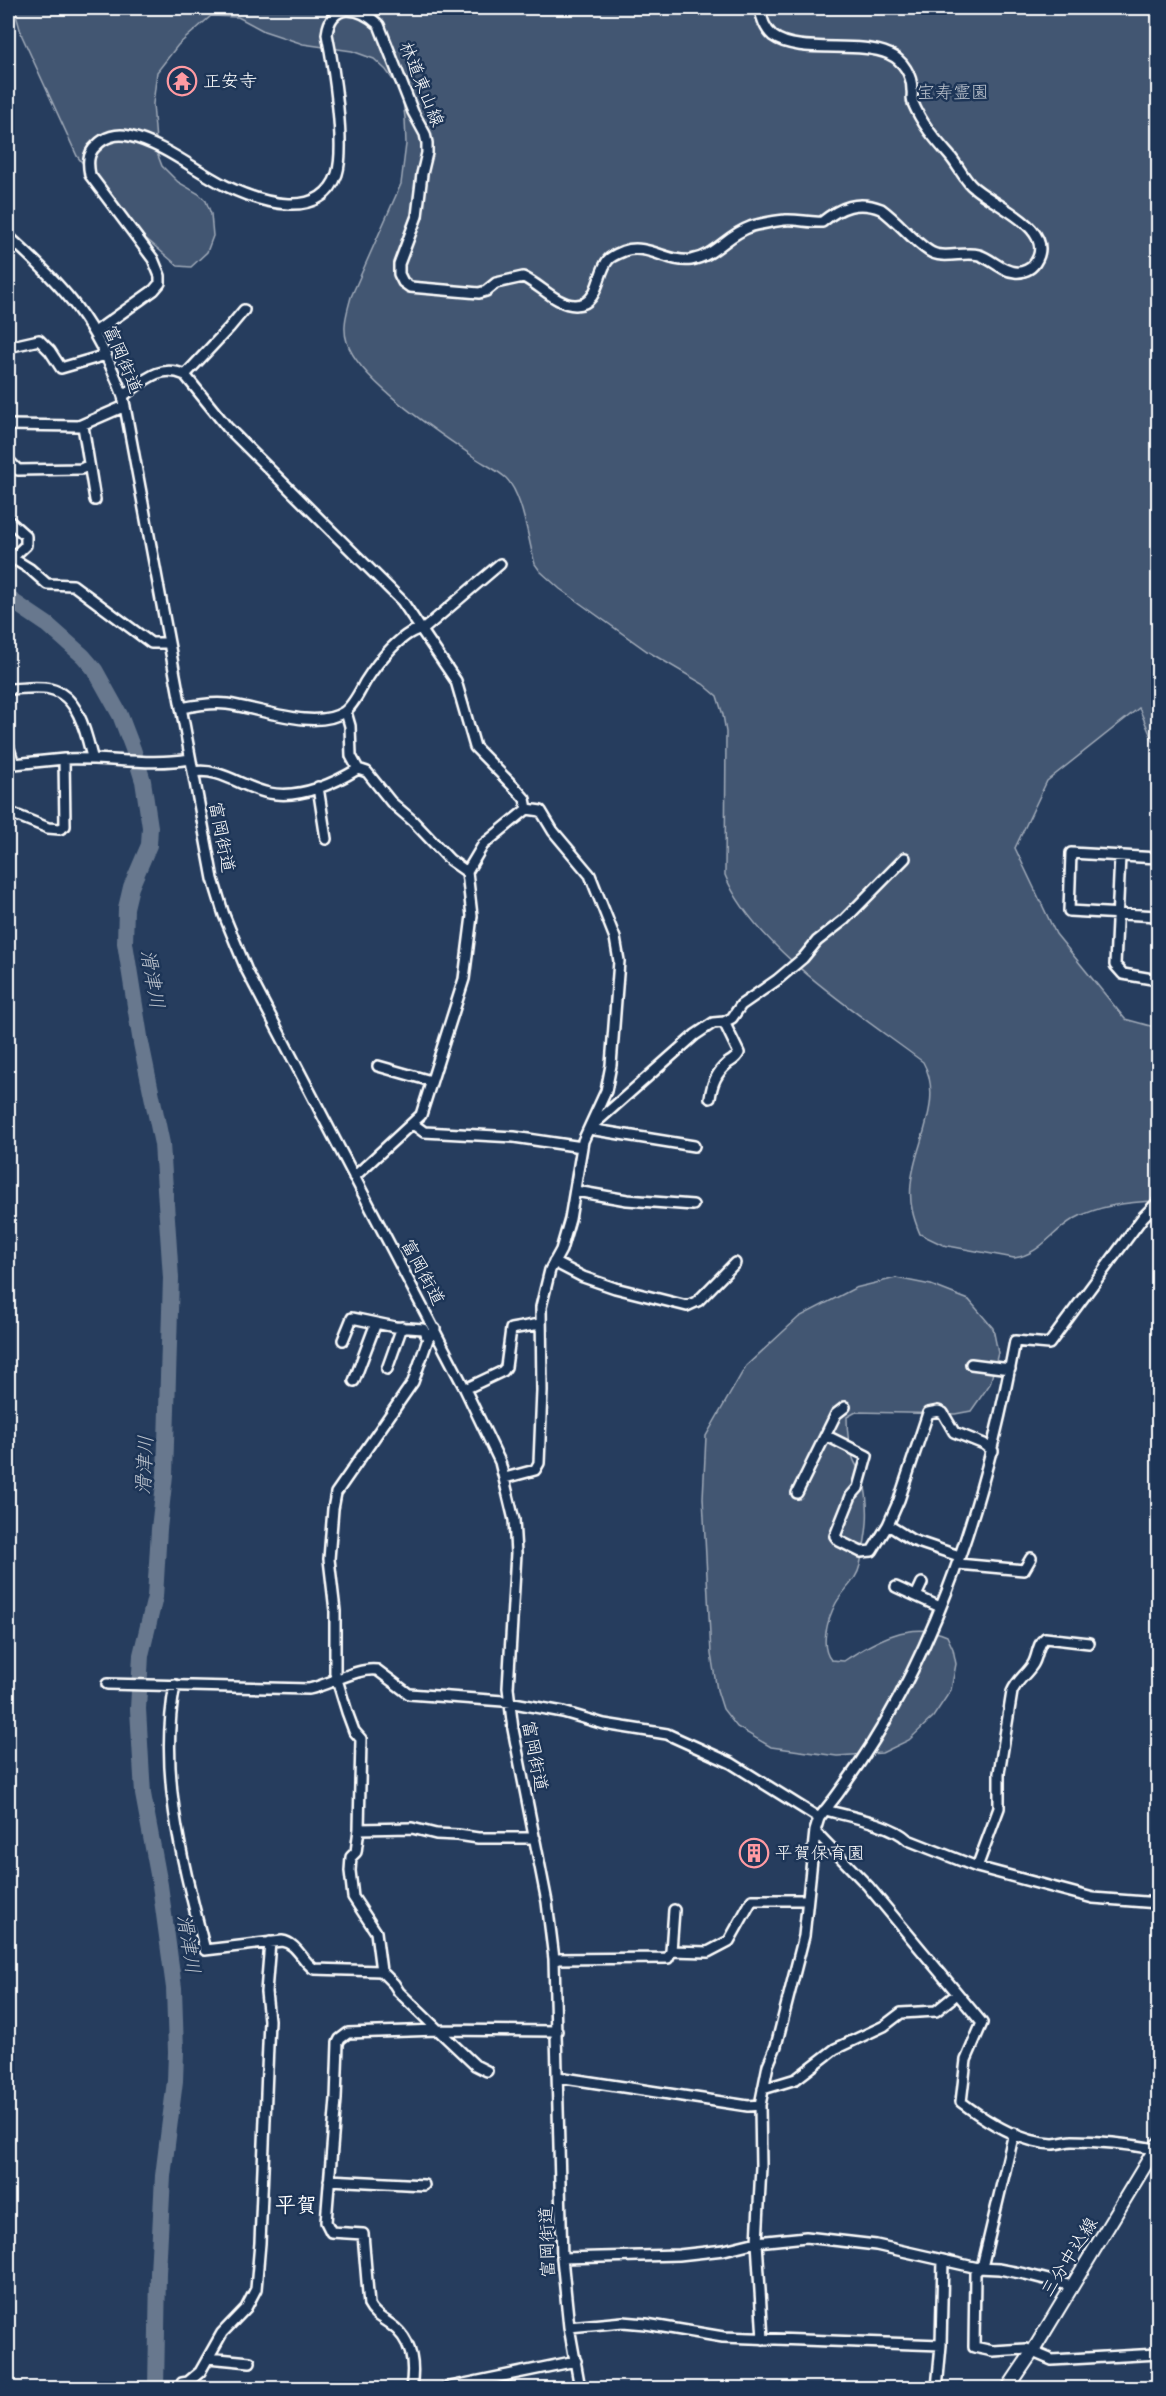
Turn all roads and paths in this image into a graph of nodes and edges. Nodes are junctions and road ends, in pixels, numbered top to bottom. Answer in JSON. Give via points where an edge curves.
{"nodes":[{"id":1,"x":760,"y":8,"type":"edge"},
{"id":2,"x":8,"y":236,"type":"edge"},
{"id":3,"x":244,"y":310,"type":"dead end"},
{"id":4,"x":95,"y":332,"type":"junction"},
{"id":5,"x":8,"y":347,"type":"edge"},
{"id":6,"x":106,"y":355,"type":"junction"},
{"id":7,"x":185,"y":375,"type":"junction"},
{"id":8,"x":123,"y":396,"type":"junction"},
{"id":9,"x":125,"y":406,"type":"junction"},
{"id":10,"x":8,"y":425,"type":"edge"},
{"id":11,"x":83,"y":426,"type":"junction"},
{"id":12,"x":8,"y":460,"type":"edge"},
{"id":13,"x":90,"y":465,"type":"junction"},
{"id":14,"x":95,"y":500,"type":"dead end"},
{"id":15,"x":8,"y":520,"type":"edge"},
{"id":16,"x":500,"y":564,"type":"dead end"},
{"id":17,"x":419,"y":628,"type":"junction"},
{"id":18,"x":169,"y":643,"type":"junction"},
{"id":19,"x":8,"y":689,"type":"edge"},
{"id":20,"x":181,"y":708,"type":"junction"},
{"id":21,"x":346,"y":712,"type":"junction"},
{"id":22,"x":8,"y":745,"type":"edge"},
{"id":23,"x":94,"y":758,"type":"junction"},
{"id":24,"x":64,"y":759,"type":"junction"},
{"id":25,"x":190,"y":759,"type":"junction"},
{"id":26,"x":358,"y":769,"type":"junction"},
{"id":27,"x":193,"y":772,"type":"junction"},
{"id":28,"x":318,"y":787,"type":"junction"},
{"id":29,"x":527,"y":809,"type":"junction"},
{"id":30,"x":8,"y":812,"type":"edge"},
{"id":31,"x":326,"y":838,"type":"dead end"},
{"id":32,"x":1120,"y":856,"type":"junction"},
{"id":33,"x":905,"y":858,"type":"dead end"},
{"id":34,"x":1158,"y":858,"type":"edge"},
{"id":35,"x":467,"y":872,"type":"junction"},
{"id":36,"x":1118,"y":914,"type":"junction"},
{"id":37,"x":1158,"y":916,"type":"edge"},
{"id":38,"x":1158,"y":980,"type":"edge"},
{"id":39,"x":724,"y":1023,"type":"junction"},
{"id":40,"x":378,"y":1066,"type":"dead end"},
{"id":41,"x":431,"y":1081,"type":"junction"},
{"id":42,"x":710,"y":1098,"type":"dead end"},
{"id":43,"x":413,"y":1124,"type":"junction"},
{"id":44,"x":589,"y":1129,"type":"junction"},
{"id":45,"x":694,"y":1146,"type":"dead end"},
{"id":46,"x":582,"y":1147,"type":"junction"},
{"id":47,"x":354,"y":1177,"type":"junction"},
{"id":48,"x":576,"y":1191,"type":"junction"},
{"id":49,"x":1158,"y":1202,"type":"edge"},
{"id":50,"x":693,"y":1205,"type":"dead end"},
{"id":51,"x":554,"y":1262,"type":"junction"},
{"id":52,"x":735,"y":1263,"type":"dead end"},
{"id":53,"x":376,"y":1323,"type":"junction"},
{"id":54,"x":540,"y":1324,"type":"junction"},
{"id":55,"x":402,"y":1327,"type":"junction"},
{"id":56,"x":435,"y":1329,"type":"junction"},
{"id":57,"x":428,"y":1339,"type":"junction"},
{"id":58,"x":343,"y":1340,"type":"dead end"},
{"id":59,"x":971,"y":1364,"type":"dead end"},
{"id":60,"x":387,"y":1369,"type":"dead end"},
{"id":61,"x":1010,"y":1369,"type":"junction"},
{"id":62,"x":354,"y":1381,"type":"dead end"},
{"id":63,"x":465,"y":1389,"type":"junction"},
{"id":64,"x":844,"y":1407,"type":"dead end"},
{"id":65,"x":827,"y":1436,"type":"junction"},
{"id":66,"x":993,"y":1451,"type":"junction"},
{"id":67,"x":505,"y":1478,"type":"junction"},
{"id":68,"x":797,"y":1493,"type":"dead end"},
{"id":69,"x":888,"y":1525,"type":"junction"},
{"id":70,"x":1031,"y":1558,"type":"dead end"},
{"id":71,"x":958,"y":1560,"type":"junction"},
{"id":72,"x":922,"y":1583,"type":"dead end"},
{"id":73,"x":896,"y":1587,"type":"dead end"},
{"id":74,"x":916,"y":1596,"type":"junction"},
{"id":75,"x":940,"y":1607,"type":"junction"},
{"id":76,"x":1089,"y":1643,"type":"dead end"},
{"id":77,"x":337,"y":1681,"type":"junction"},
{"id":78,"x":108,"y":1684,"type":"dead end"},
{"id":79,"x":173,"y":1685,"type":"junction"},
{"id":80,"x":509,"y":1703,"type":"junction"},
{"id":81,"x":822,"y":1814,"type":"junction"},
{"id":82,"x":358,"y":1829,"type":"junction"},
{"id":83,"x":815,"y":1831,"type":"junction"},
{"id":84,"x":535,"y":1838,"type":"junction"},
{"id":85,"x":977,"y":1867,"type":"junction"},
{"id":86,"x":807,"y":1900,"type":"junction"},
{"id":87,"x":1158,"y":1903,"type":"edge"},
{"id":88,"x":674,"y":1910,"type":"dead end"},
{"id":89,"x":270,"y":1942,"type":"junction"},
{"id":90,"x":671,"y":1951,"type":"junction"},
{"id":91,"x":554,"y":1959,"type":"junction"},
{"id":92,"x":381,"y":1971,"type":"junction"},
{"id":93,"x":957,"y":1994,"type":"junction"},
{"id":94,"x":438,"y":2030,"type":"junction"},
{"id":95,"x":557,"y":2031,"type":"junction"},
{"id":96,"x":487,"y":2071,"type":"dead end"},
{"id":97,"x":558,"y":2077,"type":"junction"},
{"id":98,"x":763,"y":2089,"type":"junction"},
{"id":99,"x":760,"y":2105,"type":"junction"},
{"id":100,"x":1014,"y":2133,"type":"junction"},
{"id":101,"x":1157,"y":2146,"type":"edge"},
{"id":102,"x":329,"y":2180,"type":"junction"},
{"id":103,"x":424,"y":2185,"type":"dead end"},
{"id":104,"x":757,"y":2242,"type":"junction"},
{"id":105,"x":562,"y":2258,"type":"junction"},
{"id":106,"x":943,"y":2260,"type":"junction"},
{"id":107,"x":978,"y":2268,"type":"junction"},
{"id":108,"x":1072,"y":2286,"type":"junction"},
{"id":109,"x":570,"y":2327,"type":"junction"},
{"id":110,"x":763,"y":2339,"type":"junction"},
{"id":111,"x":941,"y":2345,"type":"junction"},
{"id":112,"x":1033,"y":2351,"type":"junction"},
{"id":113,"x":1158,"y":2354,"type":"edge"},
{"id":114,"x":208,"y":2358,"type":"junction"},
{"id":115,"x":576,"y":2361,"type":"junction"},
{"id":116,"x":250,"y":2362,"type":"dead end"},
{"id":117,"x":182,"y":2388,"type":"edge"},
{"id":118,"x":411,"y":2388,"type":"edge"},
{"id":119,"x":445,"y":2388,"type":"edge"},
{"id":120,"x":580,"y":2388,"type":"edge"},
{"id":121,"x":937,"y":2388,"type":"edge"},
{"id":122,"x":1008,"y":2388,"type":"edge"}],
"edges":[{"from":1,"to":4,"type":"street","name":"林道東山線","via":[[765,26],[781,39],[882,51],[898,60],[909,74],[912,100],[930,135],[972,186],[1033,230],[1039,242],[1036,262],[1016,273],[979,255],[930,252],[881,210],[855,205],[822,222],[785,220],[751,226],[727,239],[714,252],[690,260],[643,249],[625,251],[608,260],[594,292],[586,302],[575,305],[523,277],[496,283],[478,293],[410,287],[399,274],[399,264],[417,216],[427,153],[425,134],[379,25],[368,15],[351,10],[338,13],[328,24],[339,163],[334,181],[318,199],[277,202],[240,192],[130,136],[113,136],[94,147],[88,160],[90,175],[153,259],[160,276],[154,290]]},
{"from":2,"to":4,"type":"street","name":"富岡街道","via":[[57,282]]},
{"from":3,"to":7,"type":"street"},
{"from":4,"to":6,"type":"street","name":"富岡街道"},
{"from":5,"to":6,"type":"street","via":[[39,340],[61,368]]},
{"from":6,"to":8,"type":"street","name":"富岡街道"},
{"from":7,"to":8,"type":"street","via":[[161,370]]},
{"from":7,"to":17,"type":"street","via":[[227,427],[402,601]]},
{"from":8,"to":9,"type":"street","name":"富岡街道"},
{"from":9,"to":11,"type":"street"},
{"from":9,"to":18,"type":"street","name":"富岡街道"},
{"from":10,"to":11,"type":"street"},
{"from":11,"to":13,"type":"street"},
{"from":12,"to":13,"type":"street","via":[[18,470]]},
{"from":13,"to":14,"type":"street"},
{"from":15,"to":18,"type":"street","via":[[26,536],[26,545],[12,558],[16,562],[47,585],[73,585],[152,643]]},
{"from":16,"to":17,"type":"street","via":[[425,628]]},
{"from":17,"to":21,"type":"street","via":[[412,629],[381,661]]},
{"from":17,"to":29,"type":"street","via":[[456,681],[476,747],[525,799]]},
{"from":18,"to":20,"type":"street","name":"富岡街道"},
{"from":19,"to":23,"type":"street","via":[[57,691],[75,708]]},
{"from":20,"to":21,"type":"street","via":[[226,704],[292,719],[331,717]]},
{"from":20,"to":25,"type":"street","name":"富岡街道"},
{"from":21,"to":26,"type":"street","via":[[351,756]]},
{"from":22,"to":24,"type":"street","via":[[14,764]]},
{"from":23,"to":24,"type":"street"},
{"from":23,"to":25,"type":"street","via":[[173,762]]},
{"from":24,"to":30,"type":"street","via":[[65,826],[48,828]]},
{"from":25,"to":27,"type":"street","name":"富岡街道"},
{"from":26,"to":28,"type":"street"},
{"from":26,"to":35,"type":"street","via":[[367,772],[391,802]]},
{"from":27,"to":28,"type":"street","via":[[202,770],[224,776],[269,793],[294,794]]},
{"from":27,"to":47,"type":"street","name":"富岡街道","via":[[213,879],[235,943]]},
{"from":28,"to":31,"type":"street"},
{"from":29,"to":35,"type":"street","via":[[483,845]]},
{"from":29,"to":44,"type":"street","via":[[541,811],[584,866],[618,950],[611,1065],[606,1091]]},
{"from":32,"to":34,"type":"street"},
{"from":32,"to":36,"type":"street"},
{"from":32,"to":36,"type":"street","via":[[1071,853],[1069,911]]},
{"from":33,"to":39,"type":"street","via":[[803,958],[741,1005]]},
{"from":35,"to":41,"type":"street","via":[[472,916],[464,979]]},
{"from":36,"to":37,"type":"street"},
{"from":36,"to":38,"type":"street","via":[[1117,969],[1123,974]]},
{"from":39,"to":42,"type":"street","via":[[739,1053],[713,1079]]},
{"from":39,"to":44,"type":"street","via":[[713,1023],[695,1035]]},
{"from":40,"to":41,"type":"street"},
{"from":41,"to":43,"type":"street","via":[[421,1115]]},
{"from":43,"to":46,"type":"street","via":[[424,1132],[514,1137]]},
{"from":43,"to":47,"type":"street"},
{"from":44,"to":45,"type":"street"},
{"from":44,"to":46,"type":"street"},
{"from":46,"to":48,"type":"street"},
{"from":47,"to":56,"type":"street","name":"富岡街道"},
{"from":48,"to":50,"type":"street"},
{"from":48,"to":51,"type":"street","via":[[566,1235]]},
{"from":49,"to":61,"type":"street","via":[[1049,1344],[1015,1341]]},
{"from":51,"to":52,"type":"street","via":[[615,1288],[687,1306],[698,1301]]},
{"from":51,"to":54,"type":"street"},
{"from":53,"to":55,"type":"street"},
{"from":53,"to":58,"type":"street","via":[[352,1318]]},
{"from":53,"to":62,"type":"street"},
{"from":54,"to":63,"type":"street","via":[[511,1329],[503,1371]]},
{"from":54,"to":67,"type":"street","via":[[543,1347],[539,1462],[535,1470]]},
{"from":55,"to":57,"type":"street","via":[[423,1329]]},
{"from":55,"to":60,"type":"street"},
{"from":56,"to":57,"type":"street"},
{"from":56,"to":63,"type":"street","name":"富岡街道"},
{"from":57,"to":77,"type":"street","via":[[413,1382],[336,1493],[329,1559]]},
{"from":59,"to":61,"type":"street"},
{"from":61,"to":66,"type":"street"},
{"from":63,"to":67,"type":"street","name":"富岡街道"},
{"from":64,"to":65,"type":"street"},
{"from":65,"to":68,"type":"street"},
{"from":65,"to":69,"type":"street","via":[[867,1456],[858,1488],[835,1536],[868,1553]]},
{"from":66,"to":69,"type":"street","via":[[954,1432],[943,1413],[928,1413]]},
{"from":66,"to":71,"type":"street"},
{"from":67,"to":80,"type":"street","name":"富岡街道","via":[[516,1553]]},
{"from":69,"to":71,"type":"street"},
{"from":70,"to":71,"type":"street","via":[[1024,1570]]},
{"from":71,"to":75,"type":"street"},
{"from":72,"to":74,"type":"street"},
{"from":73,"to":74,"type":"street"},
{"from":74,"to":75,"type":"street"},
{"from":75,"to":81,"type":"street","via":[[885,1723]]},
{"from":76,"to":85,"type":"street","via":[[1045,1638],[1033,1664],[1016,1683],[999,1773],[999,1808]]},
{"from":77,"to":79,"type":"street","via":[[309,1689]]},
{"from":77,"to":80,"type":"street","via":[[365,1670],[377,1670],[409,1694]]},
{"from":77,"to":82,"type":"street","via":[[346,1712],[361,1739]]},
{"from":78,"to":79,"type":"street"},
{"from":79,"to":89,"type":"street","via":[[170,1760],[175,1816],[205,1950]]},
{"from":80,"to":81,"type":"street","via":[[667,1734],[731,1763]]},
{"from":80,"to":84,"type":"street","name":"富岡街道"},
{"from":81,"to":83,"type":"street"},
{"from":81,"to":85,"type":"street","via":[[879,1826]]},
{"from":82,"to":84,"type":"street","via":[[411,1828],[478,1839]]},
{"from":82,"to":92,"type":"street","via":[[356,1852],[351,1857],[353,1897],[376,1932]]},
{"from":83,"to":86,"type":"street"},
{"from":83,"to":93,"type":"street","via":[[868,1886]]},
{"from":84,"to":91,"type":"street","name":"富岡街道"},
{"from":85,"to":87,"type":"street","via":[[1093,1898]]},
{"from":86,"to":90,"type":"street","via":[[752,1900],[729,1941],[708,1952]]},
{"from":86,"to":98,"type":"street","via":[[804,1936]]},
{"from":88,"to":90,"type":"street"},
{"from":89,"to":92,"type":"street","via":[[288,1942],[314,1969]]},
{"from":89,"to":114,"type":"street","via":[[256,2289]]},
{"from":90,"to":91,"type":"street","via":[[668,1958]]},
{"from":91,"to":95,"type":"street","name":"富岡街道"},
{"from":92,"to":94,"type":"street"},
{"from":93,"to":98,"type":"street","via":[[936,2011],[901,2013],[884,2026],[835,2049],[796,2079]]},
{"from":93,"to":100,"type":"street","via":[[982,2024],[966,2060],[962,2102]]},
{"from":94,"to":95,"type":"street"},
{"from":94,"to":96,"type":"street","via":[[475,2065]]},
{"from":94,"to":102,"type":"street","via":[[348,2033],[340,2039]]},
{"from":95,"to":97,"type":"street","name":"富岡街道"},
{"from":97,"to":99,"type":"street"},
{"from":97,"to":105,"type":"street","name":"富岡街道"},
{"from":98,"to":99,"type":"street"},
{"from":99,"to":104,"type":"street"},
{"from":100,"to":101,"type":"street","via":[[1053,2144],[1071,2141]]},
{"from":100,"to":107,"type":"street","via":[[983,2263]]},
{"from":101,"to":108,"type":"main road","name":"三分中込線"},
{"from":102,"to":103,"type":"street"},
{"from":102,"to":118,"type":"street","via":[[327,2228],[336,2233],[363,2234],[369,2306],[395,2327],[411,2352]]},
{"from":104,"to":105,"type":"street","via":[[679,2255]]},
{"from":104,"to":106,"type":"street","via":[[789,2237],[837,2240]]},
{"from":104,"to":110,"type":"street"},
{"from":105,"to":109,"type":"street","name":"富岡街道"},
{"from":106,"to":107,"type":"street"},
{"from":106,"to":111,"type":"street"},
{"from":107,"to":108,"type":"street"},
{"from":107,"to":112,"type":"street","via":[[974,2347]]},
{"from":108,"to":112,"type":"main road","name":"三分中込線"},
{"from":109,"to":110,"type":"street","via":[[623,2322]]},
{"from":109,"to":115,"type":"street","name":"富岡街道"},
{"from":110,"to":111,"type":"street"},
{"from":111,"to":121,"type":"street"},
{"from":112,"to":113,"type":"street","via":[[1052,2360]]},
{"from":112,"to":122,"type":"main road","name":"三分中込線"},
{"from":114,"to":116,"type":"street"},
{"from":114,"to":117,"type":"street","via":[[200,2372],[182,2383]]},
{"from":115,"to":119,"type":"street"},
{"from":115,"to":120,"type":"street","name":"富岡街道"}]}
